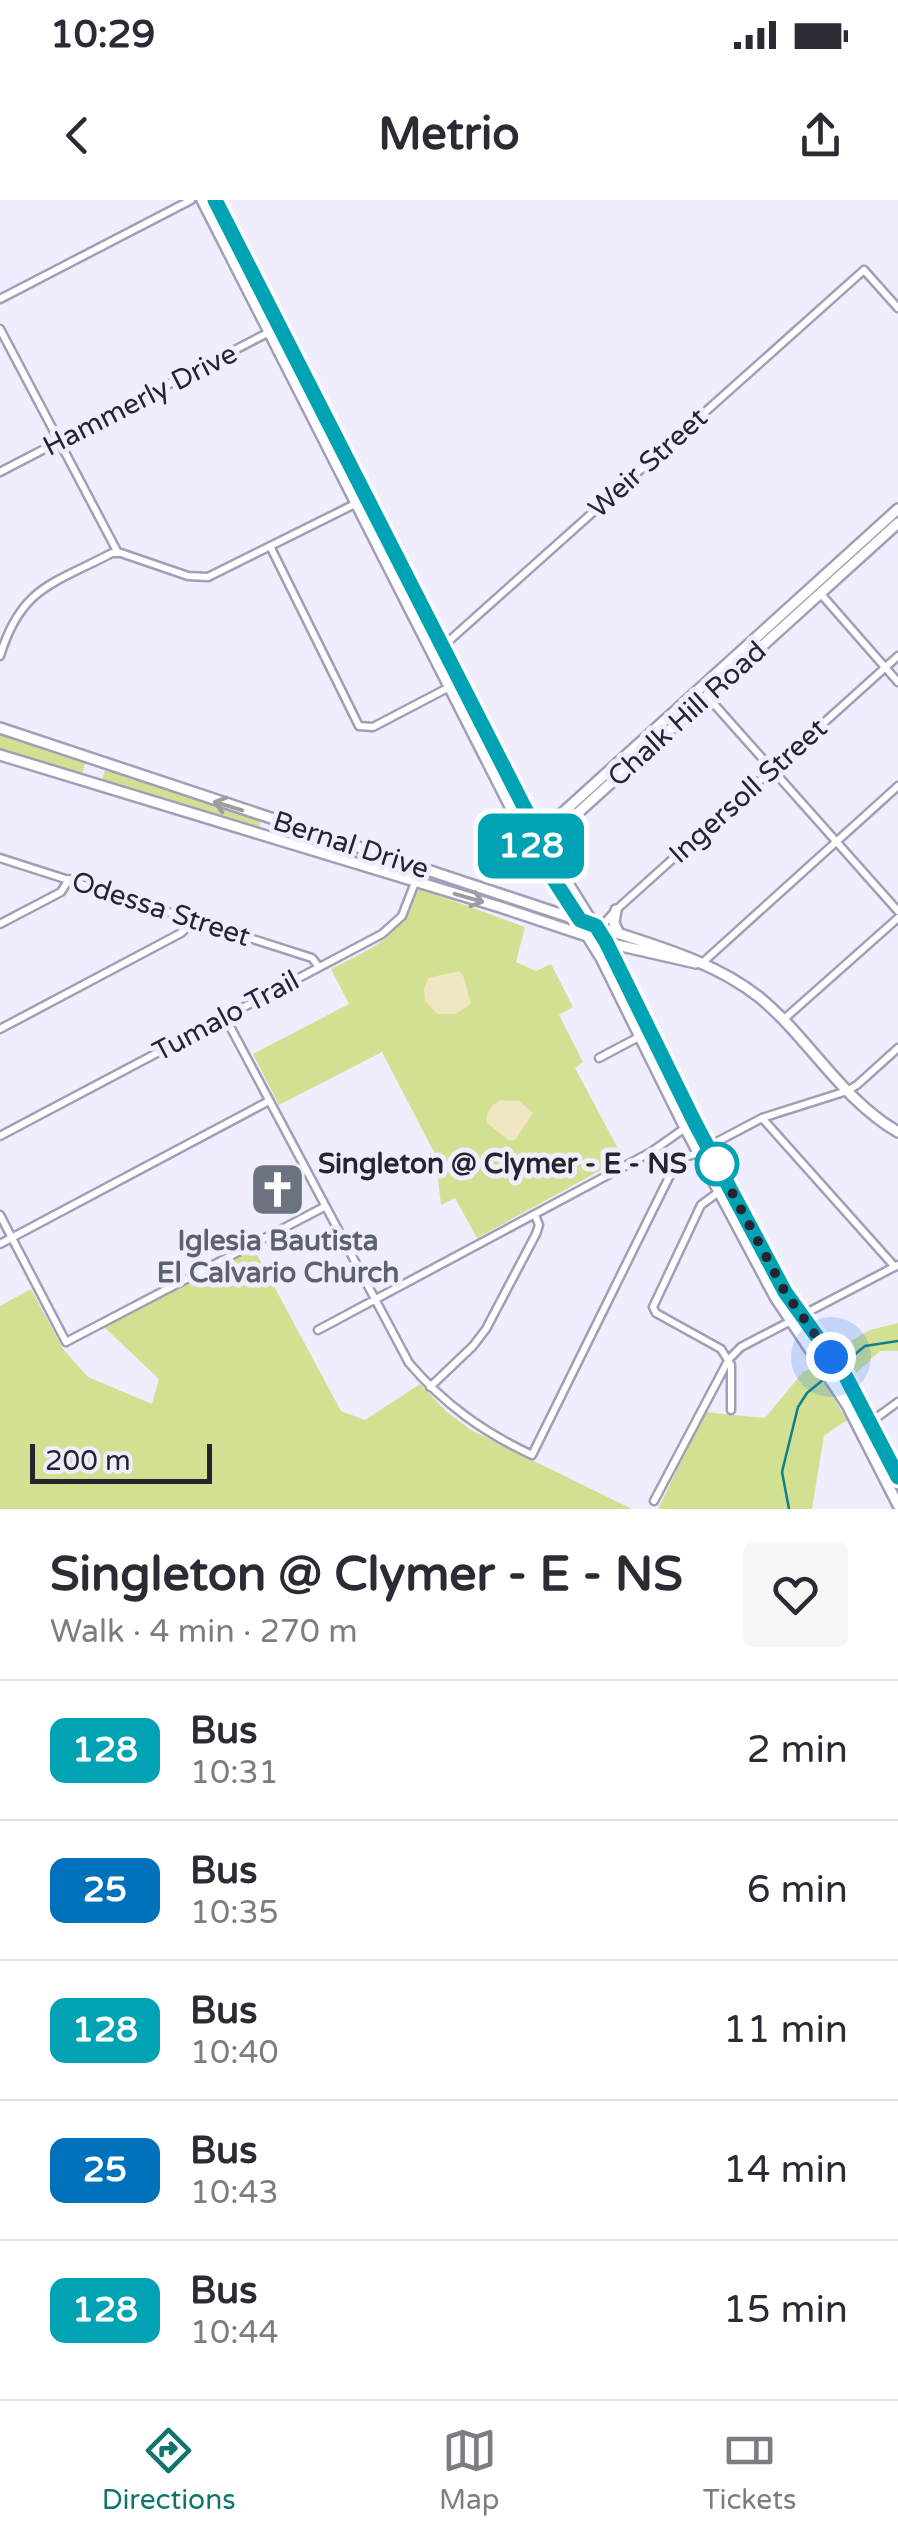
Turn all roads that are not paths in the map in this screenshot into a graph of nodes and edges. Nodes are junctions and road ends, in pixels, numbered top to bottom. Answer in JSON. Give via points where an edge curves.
{"nodes":[{"id":1,"x":191,"y":200,"type":"edge"},
{"id":2,"x":212,"y":200,"type":"edge"},
{"id":3,"x":0,"y":299,"type":"edge"},
{"id":4,"x":898,"y":308,"type":"edge"},
{"id":5,"x":0,"y":330,"type":"edge"},
{"id":6,"x":274,"y":330,"type":"junction"},
{"id":7,"x":58,"y":442,"type":"junction"},
{"id":8,"x":0,"y":472,"type":"edge"},
{"id":9,"x":360,"y":502,"type":"junction"},
{"id":10,"x":898,"y":508,"type":"edge"},
{"id":11,"x":898,"y":523,"type":"edge"},
{"id":12,"x":879,"y":533,"type":"junction"},
{"id":13,"x":271,"y":548,"type":"junction"},
{"id":14,"x":116,"y":552,"type":"junction"},
{"id":15,"x":820,"y":593,"type":"junction"},
{"id":16,"x":795,"y":609,"type":"junction"},
{"id":17,"x":441,"y":647,"type":"junction"},
{"id":18,"x":431,"y":654,"type":"junction"},
{"id":19,"x":0,"y":656,"type":"edge"},
{"id":20,"x":898,"y":656,"type":"edge"},
{"id":21,"x":885,"y":667,"type":"junction"},
{"id":22,"x":459,"y":682,"type":"junction"},
{"id":23,"x":898,"y":682,"type":"edge"},
{"id":24,"x":448,"y":688,"type":"junction"},
{"id":25,"x":703,"y":693,"type":"junction"},
{"id":26,"x":0,"y":728,"type":"edge"},
{"id":27,"x":0,"y":755,"type":"edge"},
{"id":28,"x":99,"y":760,"type":"junction"},
{"id":29,"x":772,"y":770,"type":"junction"},
{"id":30,"x":90,"y":784,"type":"junction"},
{"id":31,"x":898,"y":786,"type":"edge"},
{"id":32,"x":274,"y":819,"type":"junction"},
{"id":33,"x":269,"y":838,"type":"junction"},
{"id":34,"x":540,"y":838,"type":"junction"},
{"id":35,"x":836,"y":841,"type":"junction"},
{"id":36,"x":530,"y":843,"type":"junction"},
{"id":37,"x":362,"y":847,"type":"junction"},
{"id":38,"x":319,"y":852,"type":"junction"},
{"id":39,"x":0,"y":858,"type":"edge"},
{"id":40,"x":421,"y":867,"type":"junction"},
{"id":41,"x":69,"y":880,"type":"junction"},
{"id":42,"x":415,"y":882,"type":"junction"},
{"id":43,"x":560,"y":891,"type":"junction"},
{"id":44,"x":548,"y":909,"type":"junction"},
{"id":45,"x":612,"y":913,"type":"junction"},
{"id":46,"x":898,"y":914,"type":"edge"},
{"id":47,"x":585,"y":918,"type":"junction"},
{"id":48,"x":196,"y":920,"type":"junction"},
{"id":49,"x":0,"y":924,"type":"edge"},
{"id":50,"x":598,"y":927,"type":"junction"},
{"id":51,"x":620,"y":934,"type":"junction"},
{"id":52,"x":590,"y":938,"type":"junction"},
{"id":53,"x":606,"y":942,"type":"junction"},
{"id":54,"x":634,"y":950,"type":"junction"},
{"id":55,"x":701,"y":964,"type":"junction"},
{"id":56,"x":319,"y":967,"type":"junction"},
{"id":57,"x":620,"y":967,"type":"junction"},
{"id":58,"x":225,"y":1017,"type":"junction"},
{"id":59,"x":783,"y":1020,"type":"junction"},
{"id":60,"x":0,"y":1029,"type":"edge"},
{"id":61,"x":650,"y":1031,"type":"junction"},
{"id":62,"x":639,"y":1036,"type":"junction"},
{"id":63,"x":898,"y":1048,"type":"edge"},
{"id":64,"x":599,"y":1058,"type":"dead end"},
{"id":65,"x":847,"y":1091,"type":"junction"},
{"id":66,"x":269,"y":1101,"type":"junction"},
{"id":67,"x":762,"y":1118,"type":"junction"},
{"id":68,"x":685,"y":1128,"type":"junction"},
{"id":69,"x":898,"y":1132,"type":"edge"},
{"id":70,"x":0,"y":1136,"type":"edge"},
{"id":71,"x":704,"y":1150,"type":"junction"},
{"id":72,"x":651,"y":1152,"type":"junction"},
{"id":73,"x":679,"y":1158,"type":"junction"},
{"id":74,"x":723,"y":1187,"type":"junction"},
{"id":75,"x":324,"y":1206,"type":"junction"},
{"id":76,"x":535,"y":1214,"type":"junction"},
{"id":77,"x":0,"y":1216,"type":"edge"},
{"id":78,"x":12,"y":1238,"type":"junction"},
{"id":79,"x":0,"y":1244,"type":"edge"},
{"id":80,"x":896,"y":1266,"type":"edge"},
{"id":81,"x":374,"y":1300,"type":"junction"},
{"id":82,"x":801,"y":1318,"type":"junction"},
{"id":83,"x":791,"y":1323,"type":"junction"},
{"id":84,"x":318,"y":1330,"type":"dead end"},
{"id":85,"x":729,"y":1359,"type":"junction"},
{"id":86,"x":430,"y":1387,"type":"junction"},
{"id":87,"x":898,"y":1402,"type":"edge"},
{"id":88,"x":731,"y":1410,"type":"dead end"},
{"id":89,"x":872,"y":1422,"type":"junction"},
{"id":90,"x":860,"y":1429,"type":"junction"},
{"id":91,"x":898,"y":1477,"type":"edge"},
{"id":92,"x":654,"y":1501,"type":"dead end"},
{"id":93,"x":897,"y":1506,"type":"edge"}],
"edges":[{"from":1,"to":3,"type":"street"},
{"from":2,"to":6,"type":"main road"},
{"from":4,"to":17,"type":"street","name":"Weir Street","via":[[864,270]]},
{"from":5,"to":7,"type":"street"},
{"from":6,"to":7,"type":"street","name":"Hammerly Drive"},
{"from":6,"to":9,"type":"main road"},
{"from":7,"to":8,"type":"street","name":"Hammerly Drive"},
{"from":7,"to":14,"type":"street"},
{"from":9,"to":13,"type":"street"},
{"from":9,"to":17,"type":"main road"},
{"from":9,"to":18,"type":"main road"},
{"from":10,"to":12,"type":"main road","name":"Chalk Hill Road"},
{"from":11,"to":12,"type":"main road","name":"Chalk Hill Road"},
{"from":12,"to":15,"type":"main road","name":"Chalk Hill Road"},
{"from":12,"to":16,"type":"main road","name":"Chalk Hill Road"},
{"from":13,"to":14,"type":"street","via":[[208,577]]},
{"from":13,"to":24,"type":"street","via":[[355,721],[373,727]]},
{"from":14,"to":19,"type":"street","via":[[27,601]]},
{"from":15,"to":16,"type":"main road","name":"Chalk Hill Road"},
{"from":15,"to":21,"type":"street"},
{"from":16,"to":25,"type":"main road","name":"Chalk Hill Road"},
{"from":17,"to":18,"type":"street","name":"Weir Street"},
{"from":17,"to":22,"type":"main road"},
{"from":18,"to":24,"type":"main road"},
{"from":20,"to":21,"type":"street","name":"Ingersoll Street"},
{"from":21,"to":23,"type":"street"},
{"from":21,"to":29,"type":"street","name":"Ingersoll Street"},
{"from":22,"to":24,"type":"street"},
{"from":22,"to":34,"type":"main road"},
{"from":24,"to":36,"type":"main road"},
{"from":25,"to":29,"type":"street"},
{"from":25,"to":34,"type":"main road","name":"Chalk Hill Road"},
{"from":26,"to":28,"type":"main road","name":"Bernal Drive"},
{"from":27,"to":30,"type":"main road","name":"Bernal Drive"},
{"from":28,"to":30,"type":"main road"},
{"from":32,"to":28,"type":"main road","name":"Bernal Drive","one_way":true},
{"from":29,"to":35,"type":"street"},
{"from":29,"to":45,"type":"street","name":"Ingersoll Street"},
{"from":30,"to":33,"type":"main road","name":"Bernal Drive"},
{"from":31,"to":35,"type":"street"},
{"from":32,"to":33,"type":"main road"},
{"from":32,"to":37,"type":"main road","name":"Bernal Drive"},
{"from":33,"to":38,"type":"main road","name":"Bernal Drive"},
{"from":34,"to":36,"type":"main road","name":"Chalk Hill Road"},
{"from":34,"to":47,"type":"main road"},
{"from":35,"to":46,"type":"street"},
{"from":35,"to":55,"type":"street"},
{"from":36,"to":43,"type":"main road"},
{"from":37,"to":38,"type":"main road","via":[[329,844]]},
{"from":37,"to":40,"type":"main road","name":"Bernal Drive"},
{"from":38,"to":42,"type":"main road","name":"Bernal Drive"},
{"from":39,"to":41,"type":"street","name":"Odessa Street"},
{"from":40,"to":42,"type":"street","name":"Tumalo Trail"},
{"from":40,"to":44,"type":"main road","name":"Bernal Drive"},
{"from":41,"to":48,"type":"street","name":"Odessa Street"},
{"from":41,"to":49,"type":"street","via":[[60,892]]},
{"from":42,"to":52,"type":"main road","name":"Bernal Drive","one_way":true},
{"from":42,"to":56,"type":"street","name":"Tumalo Trail","via":[[390,929]]},
{"from":43,"to":44,"type":"main road"},
{"from":43,"to":47,"type":"main road"},
{"from":44,"to":47,"type":"main road","name":"Bernal Drive"},
{"from":45,"to":47,"type":"main road","name":"Bernal Drive"},
{"from":45,"to":50,"type":"street","name":"Ingersoll Street"},
{"from":45,"to":51,"type":"main road"},
{"from":46,"to":59,"type":"street"},
{"from":47,"to":50,"type":"main road"},
{"from":47,"to":52,"type":"main road"},
{"from":48,"to":56,"type":"street","name":"Odessa Street","via":[[312,958]]},
{"from":48,"to":60,"type":"street"},
{"from":50,"to":51,"type":"main road","name":"Bernal Drive"},
{"from":50,"to":53,"type":"main road"},
{"from":51,"to":55,"type":"main road","name":"Bernal Drive"},
{"from":52,"to":53,"type":"main road","name":"Bernal Drive"},
{"from":52,"to":62,"type":"main road"},
{"from":53,"to":54,"type":"main road","name":"Bernal Drive"},
{"from":53,"to":57,"type":"main road"},
{"from":54,"to":55,"type":"main road","name":"Bernal Drive"},
{"from":54,"to":57,"type":"main road"},
{"from":55,"to":59,"type":"main road","name":"Bernal Drive","via":[[758,996]]},
{"from":56,"to":58,"type":"street","name":"Tumalo Trail"},
{"from":57,"to":61,"type":"main road"},
{"from":58,"to":66,"type":"street"},
{"from":58,"to":70,"type":"street","name":"Tumalo Trail"},
{"from":59,"to":65,"type":"main road","name":"Bernal Drive"},
{"from":61,"to":62,"type":"street"},
{"from":61,"to":71,"type":"main road"},
{"from":62,"to":64,"type":"street"},
{"from":62,"to":68,"type":"main road"},
{"from":63,"to":65,"type":"street"},
{"from":65,"to":67,"type":"street"},
{"from":65,"to":69,"type":"main road","name":"Bernal Drive"},
{"from":66,"to":75,"type":"street"},
{"from":66,"to":78,"type":"street"},
{"from":67,"to":71,"type":"street"},
{"from":67,"to":80,"type":"street"},
{"from":68,"to":71,"type":"main road"},
{"from":68,"to":72,"type":"street"},
{"from":71,"to":73,"type":"street"},
{"from":71,"to":74,"type":"main road"},
{"from":72,"to":73,"type":"street"},
{"from":72,"to":76,"type":"street"},
{"from":73,"to":86,"type":"street","via":[[532,1455],[492,1436]]},
{"from":74,"to":82,"type":"main road"},
{"from":74,"to":83,"type":"main road"},
{"from":74,"to":85,"type":"street","via":[[702,1205],[653,1308]]},
{"from":75,"to":78,"type":"street","via":[[66,1342]]},
{"from":75,"to":81,"type":"street"},
{"from":76,"to":81,"type":"street"},
{"from":76,"to":86,"type":"street","via":[[536,1234],[496,1314]]},
{"from":77,"to":78,"type":"street"},
{"from":78,"to":79,"type":"street"},
{"from":80,"to":82,"type":"street"},
{"from":81,"to":84,"type":"street"},
{"from":81,"to":86,"type":"street"},
{"from":82,"to":83,"type":"street"},
{"from":82,"to":89,"type":"main road"},
{"from":83,"to":85,"type":"street"},
{"from":83,"to":90,"type":"main road"},
{"from":85,"to":88,"type":"street"},
{"from":85,"to":92,"type":"street"},
{"from":87,"to":89,"type":"street"},
{"from":89,"to":90,"type":"street"},
{"from":89,"to":91,"type":"main road"},
{"from":90,"to":93,"type":"main road"}]}
